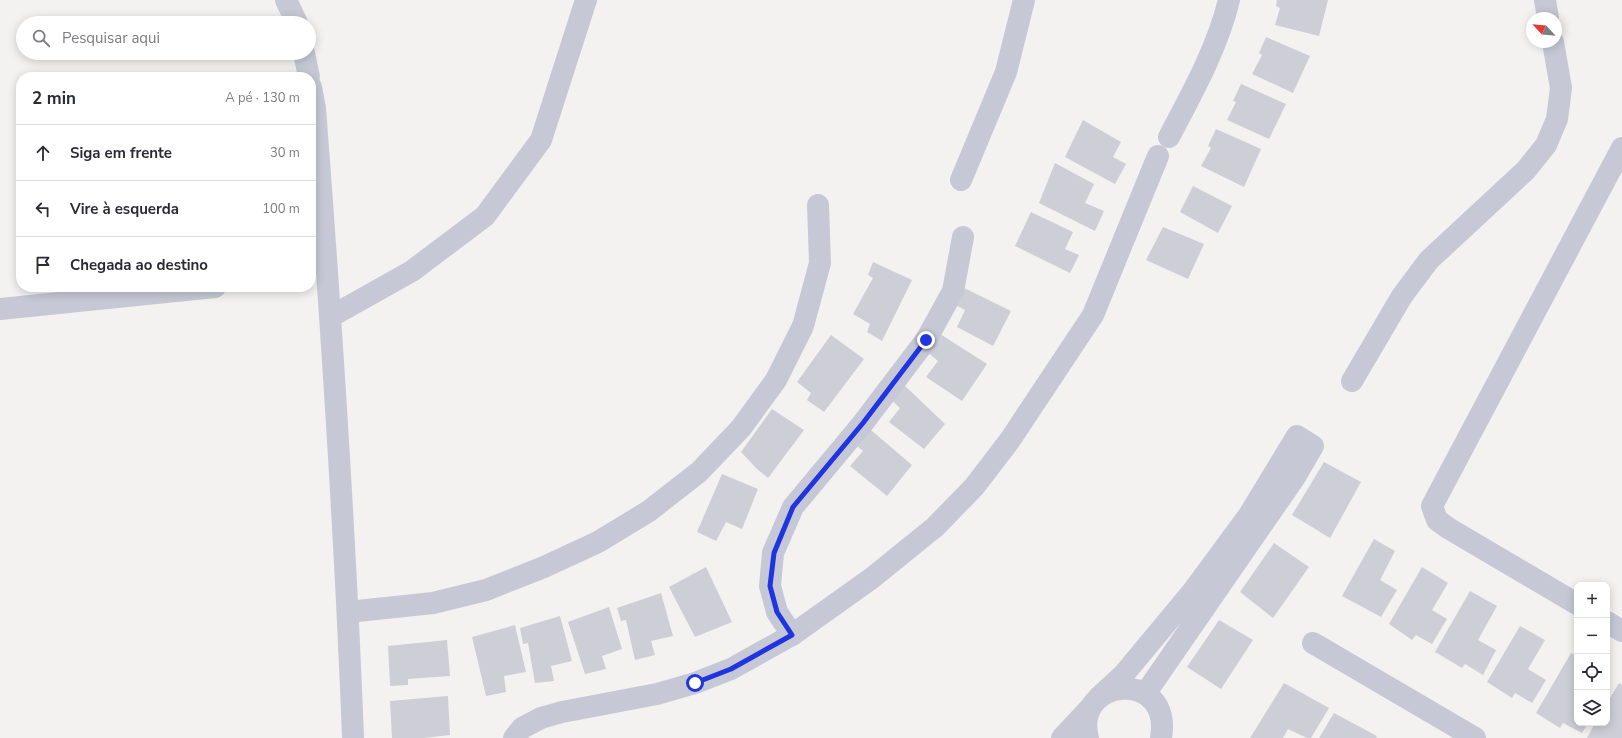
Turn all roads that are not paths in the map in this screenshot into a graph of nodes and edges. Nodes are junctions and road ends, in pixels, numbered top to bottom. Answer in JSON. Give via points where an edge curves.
{"nodes":[{"id":1,"x":286,"y":0,"type":"edge"},
{"id":2,"x":586,"y":0,"type":"edge"},
{"id":3,"x":1024,"y":0,"type":"edge"},
{"id":4,"x":1229,"y":0,"type":"edge"},
{"id":5,"x":1545,"y":0,"type":"edge"},
{"id":6,"x":1547,"y":12,"type":"edge"},
{"id":7,"x":294,"y":16,"type":"edge"},
{"id":8,"x":1554,"y":48,"type":"edge"},
{"id":9,"x":305,"y":60,"type":"edge"},
{"id":10,"x":308,"y":72,"type":"edge"},
{"id":11,"x":1622,"y":148,"type":"edge"},
{"id":12,"x":316,"y":150,"type":"edge"},
{"id":13,"x":961,"y":180,"type":"dead end"},
{"id":14,"x":818,"y":205,"type":"dead end"},
{"id":15,"x":963,"y":237,"type":"dead end"},
{"id":16,"x":319,"y":276,"type":"edge"},
{"id":17,"x":166,"y":292,"type":"edge"},
{"id":18,"x":0,"y":309,"type":"edge"},
{"id":19,"x":330,"y":317,"type":"junction"},
{"id":20,"x":1352,"y":381,"type":"dead end"},
{"id":21,"x":1574,"y":602,"type":"edge"},
{"id":22,"x":348,"y":612,"type":"junction"},
{"id":23,"x":1610,"y":624,"type":"edge"},
{"id":24,"x":1622,"y":631,"type":"edge"},
{"id":25,"x":792,"y":635,"type":"junction"},
{"id":26,"x":1313,"y":643,"type":"dead end"},
{"id":27,"x":1145,"y":694,"type":"junction"},
{"id":28,"x":1095,"y":702,"type":"junction"},
{"id":29,"x":353,"y":738,"type":"edge"},
{"id":30,"x":514,"y":738,"type":"edge"},
{"id":31,"x":1062,"y":738,"type":"edge"},
{"id":32,"x":1088,"y":738,"type":"edge"},
{"id":33,"x":1161,"y":738,"type":"edge"},
{"id":34,"x":1475,"y":738,"type":"edge"}],
"edges":[{"from":1,"to":7,"type":"street"},
{"from":2,"to":19,"type":"street","via":[[541,140],[486,216],[412,271]]},
{"from":3,"to":13,"type":"street","via":[[1006,72]]},
{"from":4,"to":25,"type":"street","via":[[1224,21],[1199,79],[1163,146],[1093,315],[1010,440],[974,487],[935,526],[872,578]]},
{"from":5,"to":6,"type":"street"},
{"from":8,"to":20,"type":"street","via":[[1561,88],[1557,118],[1546,145],[1526,170],[1429,260],[1402,296]]},
{"from":9,"to":10,"type":"street"},
{"from":11,"to":21,"type":"street","via":[[1432,506],[1437,520],[1448,528]]},
{"from":12,"to":16,"type":"street"},
{"from":14,"to":22,"type":"street","via":[[820,263],[803,326],[776,380],[740,428],[699,472],[649,511],[598,542],[486,590],[433,603]]},
{"from":15,"to":25,"type":"street","via":[[953,291],[926,340],[863,423],[793,507],[774,553],[770,586],[777,612]]},
{"from":16,"to":19,"type":"street"},
{"from":17,"to":18,"type":"street"},
{"from":19,"to":22,"type":"street"},
{"from":22,"to":29,"type":"street"},
{"from":23,"to":24,"type":"street"},
{"from":25,"to":30,"type":"street","via":[[731,669],[695,683],[657,694],[541,718],[522,728]]},
{"from":26,"to":34,"type":"street"},
{"from":27,"to":28,"type":"street","via":[[1134,689],[1121,688],[1110,690]]},
{"from":27,"to":28,"type":"street","via":[[1286,490],[1305,441],[1193,591],[1124,674]]},
{"from":27,"to":33,"type":"street","via":[[1155,702],[1161,714]]},
{"from":28,"to":31,"type":"street"},
{"from":28,"to":32,"type":"street","via":[[1087,718]]}]}
